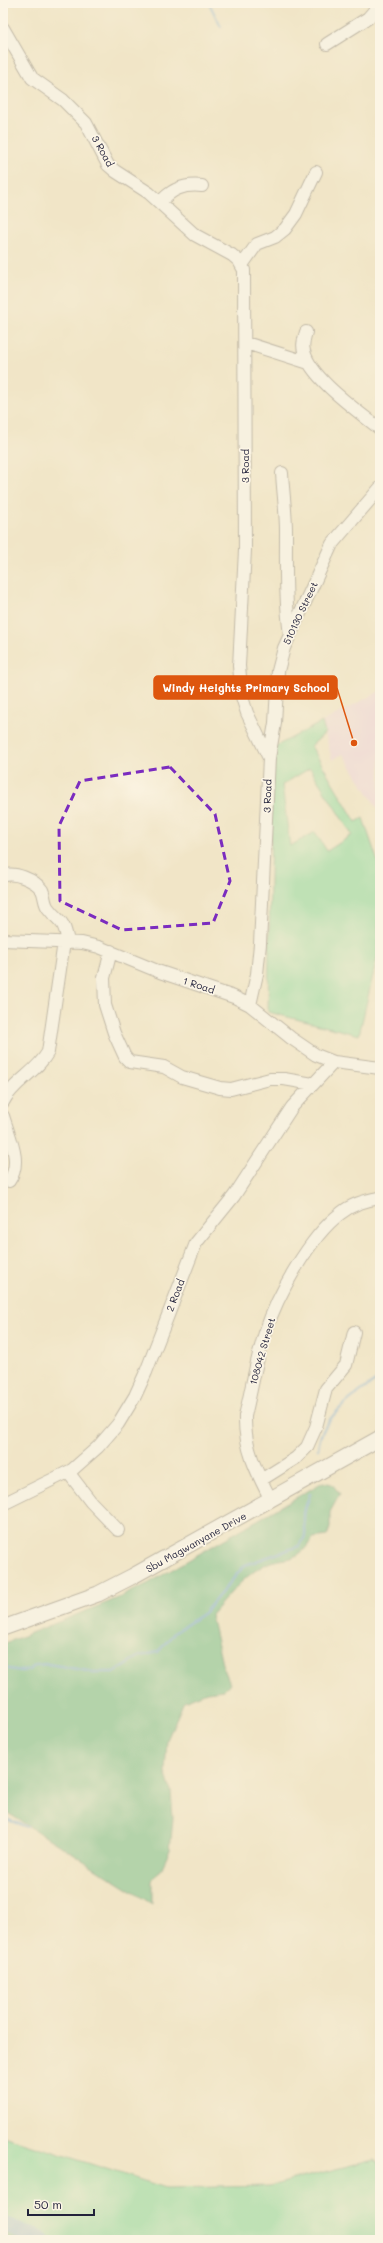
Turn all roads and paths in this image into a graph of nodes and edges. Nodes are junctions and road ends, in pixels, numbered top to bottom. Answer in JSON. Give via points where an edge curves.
{"nodes":[{"id":1,"x":380,"y":4,"type":"edge"},
{"id":2,"x":3,"y":28,"type":"edge"},
{"id":3,"x":327,"y":44,"type":"dead end"},
{"id":4,"x":316,"y":172,"type":"dead end"},
{"id":5,"x":202,"y":186,"type":"dead end"},
{"id":6,"x":160,"y":203,"type":"junction"},
{"id":7,"x":242,"y":265,"type":"junction"},
{"id":8,"x":306,"y":332,"type":"dead end"},
{"id":9,"x":246,"y":343,"type":"junction"},
{"id":10,"x":309,"y":362,"type":"junction"},
{"id":11,"x":380,"y":428,"type":"edge"},
{"id":12,"x":282,"y":473,"type":"dead end"},
{"id":13,"x":378,"y":495,"type":"edge"},
{"id":14,"x":290,"y":635,"type":"junction"},
{"id":15,"x":268,"y":758,"type":"junction"},
{"id":16,"x":3,"y":876,"type":"edge"},
{"id":17,"x":3,"y":940,"type":"edge"},
{"id":18,"x":66,"y":942,"type":"junction"},
{"id":19,"x":111,"y":951,"type":"junction"},
{"id":20,"x":250,"y":1005,"type":"junction"},
{"id":21,"x":334,"y":1062,"type":"junction"},
{"id":22,"x":380,"y":1068,"type":"edge"},
{"id":23,"x":313,"y":1084,"type":"junction"},
{"id":24,"x":3,"y":1102,"type":"edge"},
{"id":25,"x":3,"y":1116,"type":"edge"},
{"id":26,"x":9,"y":1181,"type":"dead end"},
{"id":27,"x":380,"y":1198,"type":"edge"},
{"id":28,"x":354,"y":1332,"type":"dead end"},
{"id":29,"x":380,"y":1438,"type":"edge"},
{"id":30,"x":68,"y":1472,"type":"junction"},
{"id":31,"x":261,"y":1480,"type":"junction"},
{"id":32,"x":271,"y":1500,"type":"junction"},
{"id":33,"x":3,"y":1504,"type":"edge"},
{"id":34,"x":118,"y":1530,"type":"dead end"},
{"id":35,"x":3,"y":1628,"type":"edge"}],
"edges":[{"from":1,"to":3,"type":"street","via":[[368,18]]},
{"from":2,"to":6,"type":"street","name":"3 Road","via":[[32,78],[63,100],[86,123],[108,165]]},
{"from":4,"to":7,"type":"street","via":[[296,214],[285,229],[275,237],[257,244]]},
{"from":5,"to":6,"type":"street","via":[[180,187],[167,194]]},
{"from":6,"to":7,"type":"street","name":"3 Road","via":[[195,235],[232,255]]},
{"from":7,"to":9,"type":"street","name":"3 Road","via":[[245,276]]},
{"from":8,"to":10,"type":"street","via":[[304,350]]},
{"from":9,"to":10,"type":"street"},
{"from":9,"to":15,"type":"street","name":"3 Road","via":[[245,550],[239,682],[247,713]]},
{"from":10,"to":11,"type":"street","via":[[326,383]]},
{"from":12,"to":14,"type":"street","via":[[286,529],[285,583]]},
{"from":13,"to":14,"type":"street","name":"510130 Street","via":[[332,544]]},
{"from":14,"to":15,"type":"street","name":"510130 Street","via":[[278,671],[275,722]]},
{"from":15,"to":20,"type":"street","name":"3 Road","via":[[260,944]]},
{"from":16,"to":18,"type":"street","via":[[14,874],[37,885],[43,893],[47,907],[64,924]]},
{"from":17,"to":18,"type":"street","name":"1 Road"},
{"from":18,"to":19,"type":"street","name":"1 Road","via":[[82,943]]},
{"from":18,"to":24,"type":"street","via":[[48,1052]]},
{"from":19,"to":20,"type":"street","name":"1 Road"},
{"from":19,"to":23,"type":"street","via":[[104,978],[106,1005],[124,1057],[130,1062],[164,1067],[182,1077],[220,1088],[231,1089],[270,1079]]},
{"from":20,"to":21,"type":"street","name":"1 Road","via":[[316,1055]]},
{"from":21,"to":22,"type":"street","name":"1 Road"},
{"from":21,"to":23,"type":"street","name":"2 Road"},
{"from":23,"to":30,"type":"street","name":"2 Road","via":[[284,1118],[234,1196],[196,1243],[146,1372],[128,1409],[98,1448]]},
{"from":25,"to":26,"type":"street","via":[[16,1163],[14,1174]]},
{"from":27,"to":31,"type":"street","name":"108042 Street","via":[[355,1204],[327,1226],[290,1279],[273,1311],[258,1358],[245,1416],[245,1440]]},
{"from":28,"to":31,"type":"street","via":[[346,1365],[326,1389],[308,1447],[296,1458]]},
{"from":29,"to":32,"type":"main road","name":"Sbu Magwanyane Drive"},
{"from":30,"to":33,"type":"street","name":"2 Road"},
{"from":30,"to":34,"type":"street","via":[[91,1502]]},
{"from":31,"to":32,"type":"street","name":"108042 Street"},
{"from":32,"to":35,"type":"main road","name":"Sbu Magwanyane Drive","via":[[98,1594]]}]}
